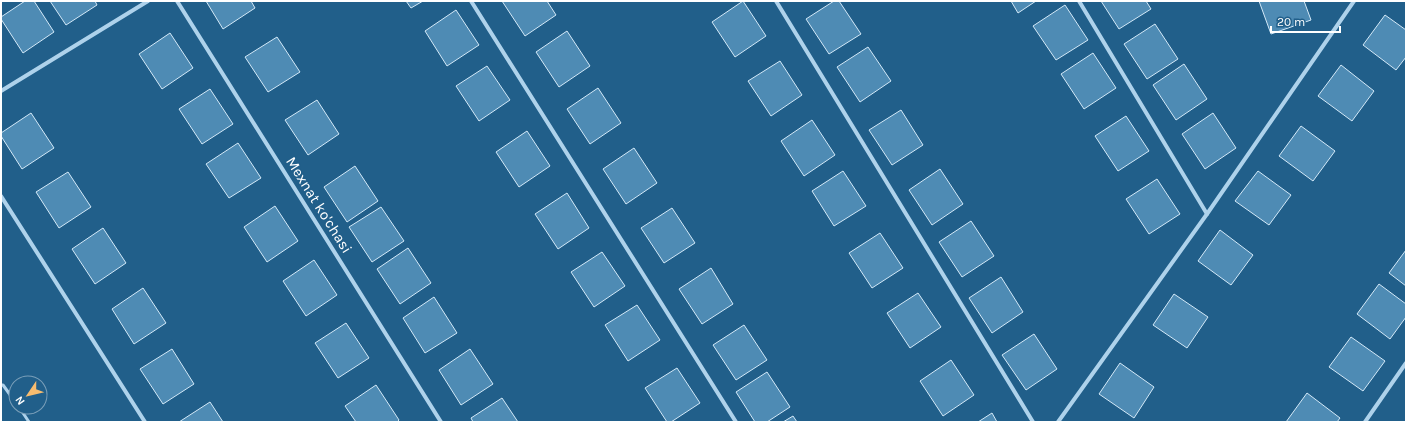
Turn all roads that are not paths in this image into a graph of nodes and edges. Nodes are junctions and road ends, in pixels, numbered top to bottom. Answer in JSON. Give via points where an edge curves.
{"nodes":[{"id":1,"x":148,"y":1,"type":"edge"},
{"id":2,"x":177,"y":1,"type":"edge"},
{"id":3,"x":470,"y":1,"type":"edge"},
{"id":4,"x":776,"y":1,"type":"edge"},
{"id":5,"x":1079,"y":1,"type":"edge"},
{"id":6,"x":1354,"y":1,"type":"edge"},
{"id":7,"x":1,"y":91,"type":"edge"},
{"id":8,"x":1,"y":196,"type":"edge"},
{"id":9,"x":1207,"y":214,"type":"junction"},
{"id":10,"x":1406,"y":363,"type":"edge"},
{"id":11,"x":145,"y":422,"type":"edge"},
{"id":12,"x":441,"y":422,"type":"edge"},
{"id":13,"x":736,"y":422,"type":"edge"},
{"id":14,"x":1033,"y":422,"type":"edge"},
{"id":15,"x":1058,"y":422,"type":"edge"},
{"id":16,"x":1365,"y":422,"type":"edge"}],
"edges":[{"from":1,"to":7,"type":"street"},
{"from":2,"to":12,"type":"street","name":"Mexnat ko'chasi"},
{"from":3,"to":13,"type":"street"},
{"from":4,"to":14,"type":"street"},
{"from":5,"to":9,"type":"street"},
{"from":6,"to":9,"type":"street"},
{"from":8,"to":11,"type":"street"},
{"from":9,"to":15,"type":"street"},
{"from":10,"to":16,"type":"street"}]}
